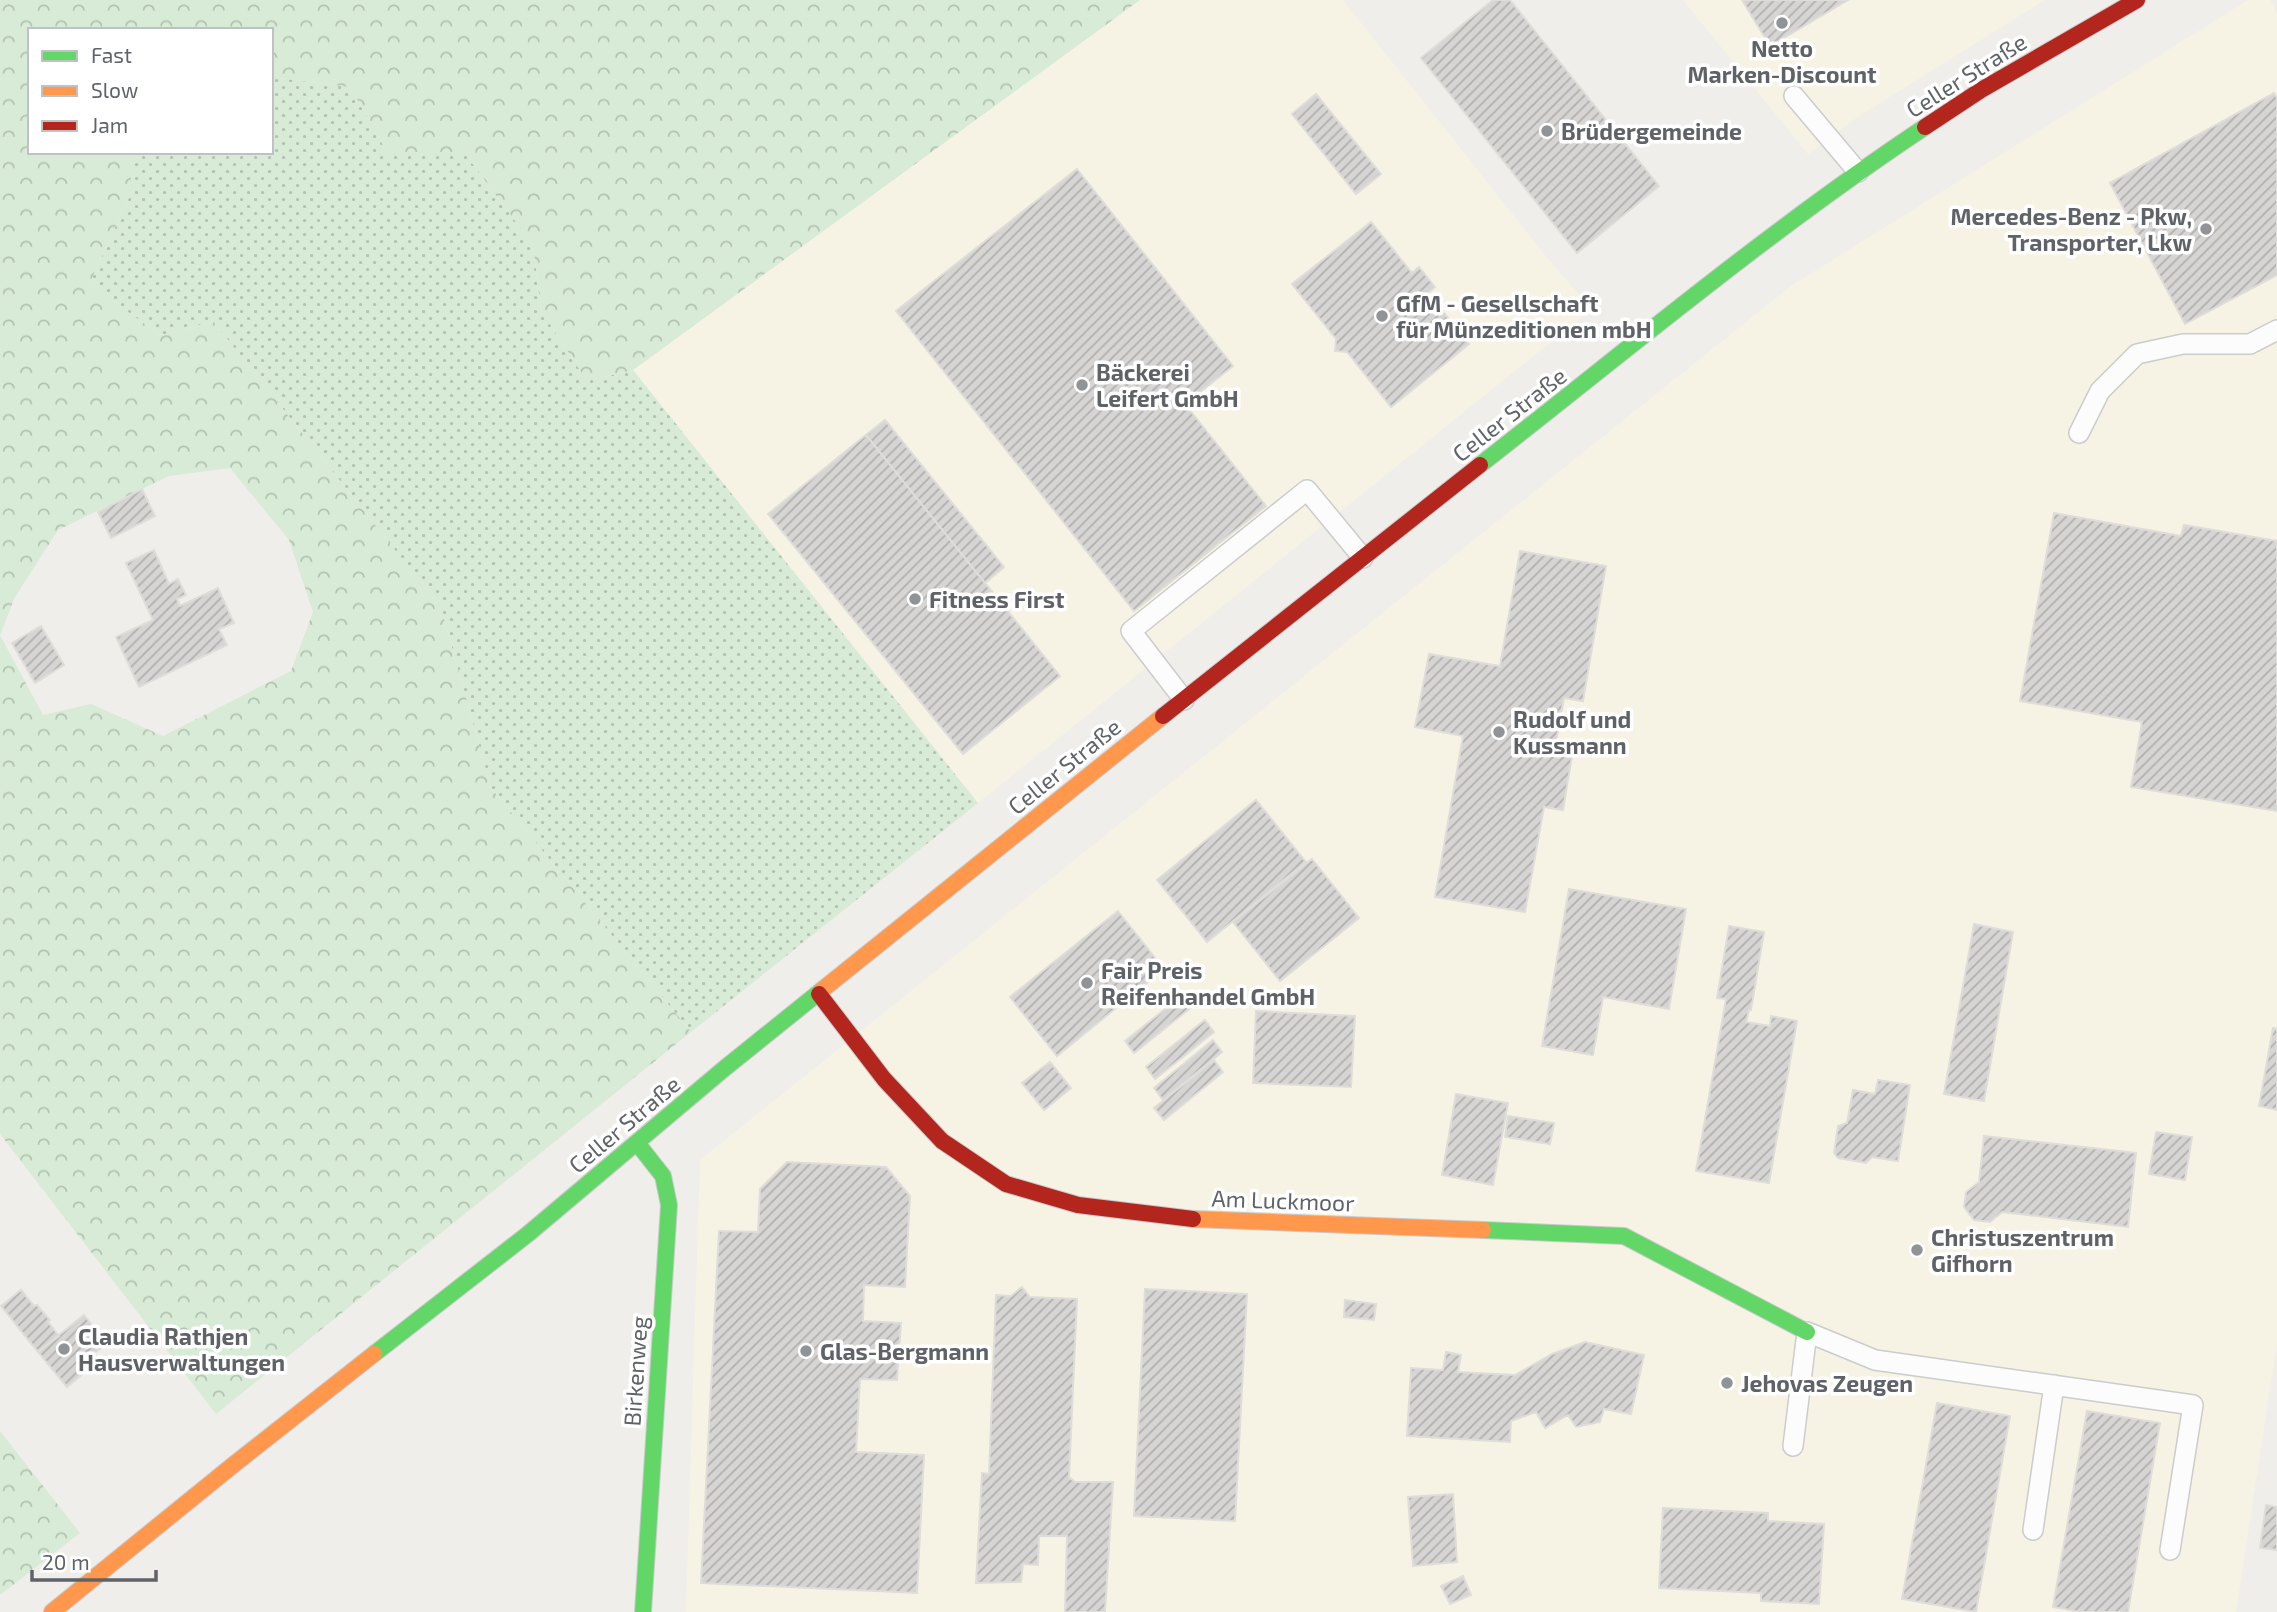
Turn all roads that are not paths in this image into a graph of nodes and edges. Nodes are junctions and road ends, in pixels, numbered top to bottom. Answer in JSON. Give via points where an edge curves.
{"nodes":[{"id":1,"x":2137,"y":0,"type":"edge"},
{"id":2,"x":1794,"y":96,"type":"dead end"},
{"id":3,"x":1858,"y":172,"type":"junction"},
{"id":4,"x":2277,"y":330,"type":"edge"},
{"id":5,"x":2078,"y":433,"type":"dead end"},
{"id":6,"x":1363,"y":558,"type":"junction"},
{"id":7,"x":1184,"y":700,"type":"junction"},
{"id":8,"x":819,"y":994,"type":"junction"},
{"id":9,"x":637,"y":1143,"type":"junction"},
{"id":10,"x":1807,"y":1332,"type":"junction"},
{"id":11,"x":2054,"y":1385,"type":"junction"},
{"id":12,"x":1793,"y":1446,"type":"dead end"},
{"id":13,"x":2033,"y":1530,"type":"dead end"},
{"id":14,"x":2170,"y":1550,"type":"dead end"},
{"id":15,"x":52,"y":1612,"type":"edge"},
{"id":16,"x":643,"y":1612,"type":"edge"}],
"edges":[{"from":1,"to":3,"type":"street","name":"Celler Straße","via":[[1981,90]]},
{"from":2,"to":3,"type":"lane"},
{"from":3,"to":6,"type":"street","name":"Celler Straße"},
{"from":4,"to":5,"type":"lane","via":[[2250,344],[2183,344],[2137,354],[2100,391]]},
{"from":6,"to":7,"type":"street","name":"Celler Straße"},
{"from":6,"to":7,"type":"lane","via":[[1307,490],[1131,631]]},
{"from":7,"to":8,"type":"street","name":"Celler Straße"},
{"from":8,"to":9,"type":"street","name":"Celler Straße"},
{"from":8,"to":10,"type":"street","name":"Am Luckmoor","via":[[884,1079],[942,1141],[1006,1184],[1078,1205],[1196,1219],[1623,1236]]},
{"from":9,"to":15,"type":"street","name":"Celler Straße"},
{"from":9,"to":16,"type":"street","name":"Birkenweg","via":[[663,1176],[668,1205]]},
{"from":10,"to":11,"type":"lane","via":[[1875,1360]]},
{"from":10,"to":12,"type":"lane"},
{"from":11,"to":13,"type":"lane"},
{"from":11,"to":14,"type":"lane","via":[[2193,1405]]}]}
